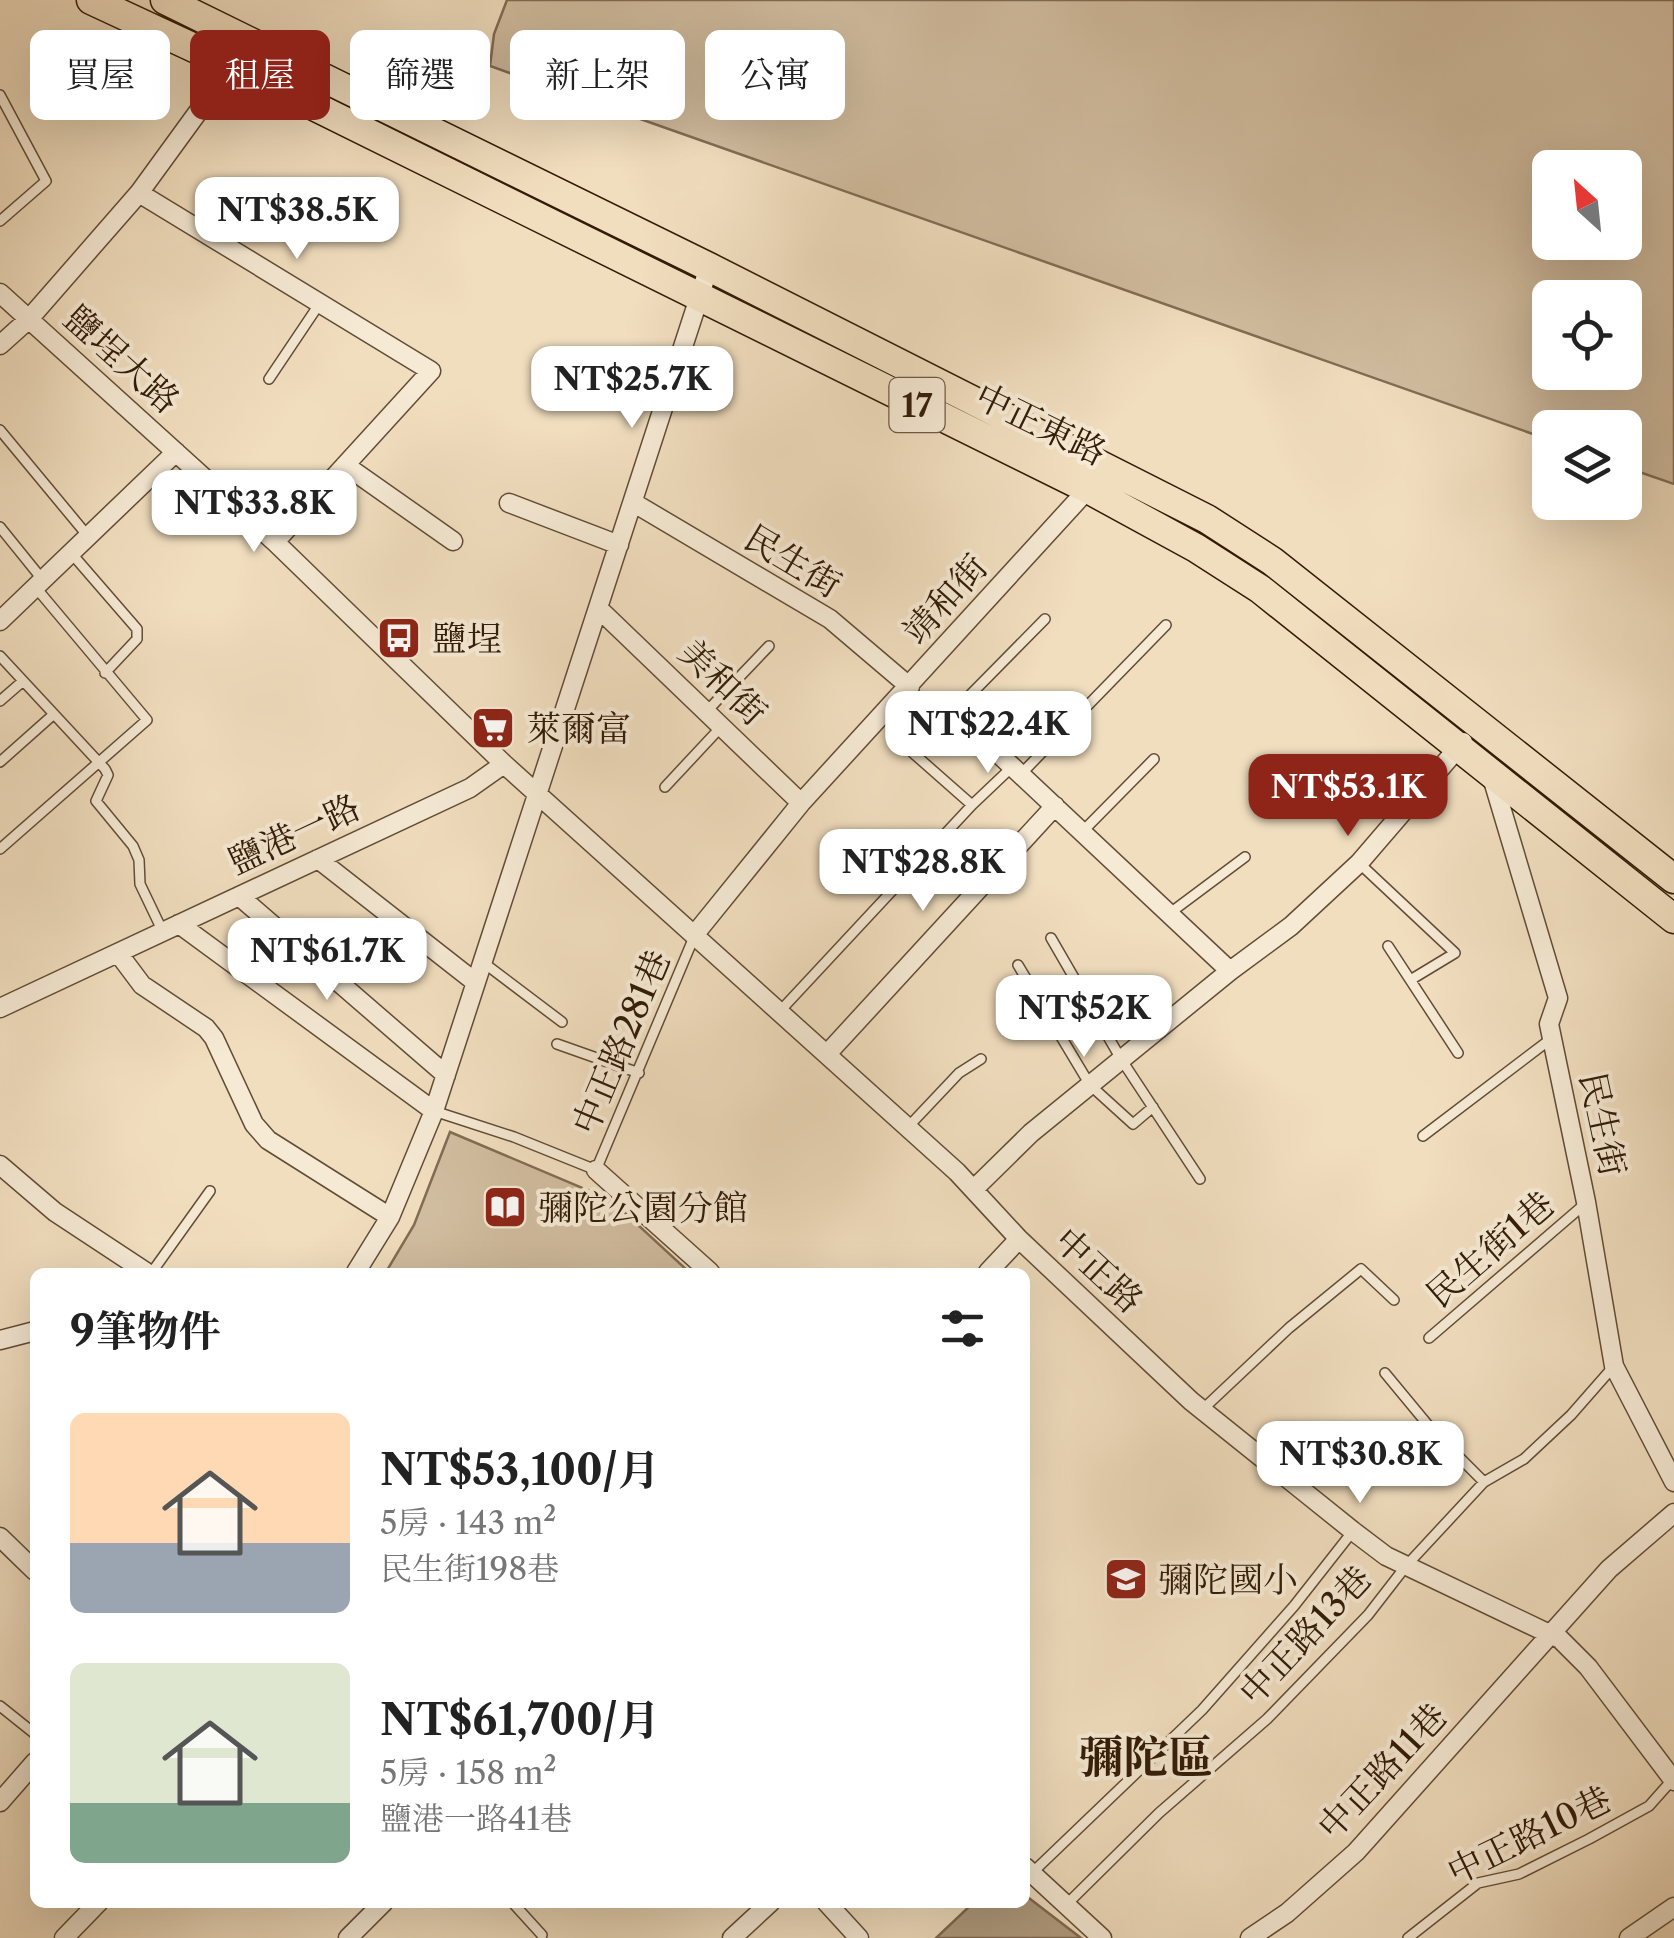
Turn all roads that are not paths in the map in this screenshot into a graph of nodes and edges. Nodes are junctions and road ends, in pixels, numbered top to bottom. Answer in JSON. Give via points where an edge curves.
{"nodes":[{"id":1,"x":91,"y":0,"type":"edge"},
{"id":2,"x":165,"y":0,"type":"edge"},
{"id":3,"x":228,"y":30,"type":"edge"},
{"id":4,"x":190,"y":46,"type":"edge"},
{"id":5,"x":330,"y":80,"type":"edge"},
{"id":6,"x":0,"y":95,"type":"edge"},
{"id":7,"x":330,"y":114,"type":"edge"},
{"id":8,"x":193,"y":120,"type":"edge"},
{"id":9,"x":139,"y":194,"type":"junction"},
{"id":10,"x":0,"y":221,"type":"edge"},
{"id":11,"x":709,"y":267,"type":"junction"},
{"id":12,"x":0,"y":292,"type":"edge"},
{"id":13,"x":701,"y":298,"type":"junction"},
{"id":14,"x":320,"y":304,"type":"junction"},
{"id":15,"x":30,"y":320,"type":"junction"},
{"id":16,"x":0,"y":345,"type":"edge"},
{"id":17,"x":270,"y":379,"type":"dead end"},
{"id":18,"x":0,"y":430,"type":"edge"},
{"id":19,"x":176,"y":452,"type":"junction"},
{"id":20,"x":345,"y":465,"type":"junction"},
{"id":21,"x":1088,"y":488,"type":"junction"},
{"id":22,"x":509,"y":503,"type":"dead end"},
{"id":23,"x":634,"y":503,"type":"junction"},
{"id":24,"x":0,"y":527,"type":"edge"},
{"id":25,"x":89,"y":537,"type":"junction"},
{"id":26,"x":453,"y":541,"type":"dead end"},
{"id":27,"x":274,"y":542,"type":"junction"},
{"id":28,"x":618,"y":546,"type":"junction"},
{"id":29,"x":72,"y":554,"type":"junction"},
{"id":30,"x":40,"y":585,"type":"junction"},
{"id":31,"x":599,"y":608,"type":"junction"},
{"id":32,"x":1044,"y":619,"type":"dead end"},
{"id":33,"x":0,"y":621,"type":"edge"},
{"id":34,"x":1166,"y":625,"type":"dead end"},
{"id":35,"x":769,"y":646,"type":"dead end"},
{"id":36,"x":0,"y":656,"type":"edge"},
{"id":37,"x":105,"y":673,"type":"junction"},
{"id":38,"x":23,"y":681,"type":"junction"},
{"id":39,"x":910,"y":687,"type":"junction"},
{"id":40,"x":0,"y":701,"type":"edge"},
{"id":41,"x":707,"y":711,"type":"junction"},
{"id":42,"x":954,"y":712,"type":"junction"},
{"id":43,"x":54,"y":714,"type":"junction"},
{"id":44,"x":1479,"y":722,"type":"junction"},
{"id":45,"x":722,"y":726,"type":"junction"},
{"id":46,"x":1458,"y":748,"type":"junction"},
{"id":47,"x":1154,"y":759,"type":"dead end"},
{"id":48,"x":0,"y":762,"type":"edge"},
{"id":49,"x":99,"y":762,"type":"junction"},
{"id":50,"x":504,"y":764,"type":"junction"},
{"id":51,"x":1017,"y":770,"type":"junction"},
{"id":52,"x":1490,"y":774,"type":"junction"},
{"id":53,"x":665,"y":787,"type":"dead end"},
{"id":54,"x":537,"y":792,"type":"junction"},
{"id":55,"x":802,"y":803,"type":"junction"},
{"id":56,"x":972,"y":804,"type":"junction"},
{"id":57,"x":1055,"y":806,"type":"junction"},
{"id":58,"x":1084,"y":830,"type":"junction"},
{"id":59,"x":0,"y":849,"type":"edge"},
{"id":60,"x":1244,"y":857,"type":"dead end"},
{"id":61,"x":318,"y":859,"type":"junction"},
{"id":62,"x":1359,"y":863,"type":"junction"},
{"id":63,"x":1674,"y":879,"type":"edge"},
{"id":64,"x":240,"y":896,"type":"junction"},
{"id":65,"x":1170,"y":913,"type":"junction"},
{"id":66,"x":1674,"y":919,"type":"edge"},
{"id":67,"x":171,"y":928,"type":"junction"},
{"id":68,"x":695,"y":934,"type":"junction"},
{"id":69,"x":1051,"y":938,"type":"dead end"},
{"id":70,"x":1388,"y":946,"type":"dead end"},
{"id":71,"x":118,"y":953,"type":"junction"},
{"id":72,"x":482,"y":961,"type":"junction"},
{"id":73,"x":1018,"y":965,"type":"dead end"},
{"id":74,"x":1230,"y":970,"type":"junction"},
{"id":75,"x":1412,"y":980,"type":"junction"},
{"id":76,"x":475,"y":982,"type":"junction"},
{"id":77,"x":0,"y":1008,"type":"edge"},
{"id":78,"x":781,"y":1010,"type":"junction"},
{"id":79,"x":562,"y":1022,"type":"dead end"},
{"id":80,"x":1552,"y":1038,"type":"junction"},
{"id":81,"x":557,"y":1044,"type":"dead end"},
{"id":82,"x":1458,"y":1053,"type":"dead end"},
{"id":83,"x":827,"y":1054,"type":"junction"},
{"id":84,"x":981,"y":1059,"type":"dead end"},
{"id":85,"x":1121,"y":1059,"type":"junction"},
{"id":86,"x":639,"y":1074,"type":"junction"},
{"id":87,"x":446,"y":1075,"type":"junction"},
{"id":88,"x":1090,"y":1085,"type":"junction"},
{"id":89,"x":1153,"y":1107,"type":"junction"},
{"id":90,"x":434,"y":1111,"type":"junction"},
{"id":91,"x":908,"y":1127,"type":"junction"},
{"id":92,"x":1423,"y":1136,"type":"dead end"},
{"id":93,"x":596,"y":1170,"type":"junction"},
{"id":94,"x":2,"y":1172,"type":"edge"},
{"id":95,"x":1200,"y":1179,"type":"dead end"},
{"id":96,"x":974,"y":1190,"type":"junction"},
{"id":97,"x":210,"y":1191,"type":"dead end"},
{"id":98,"x":1586,"y":1202,"type":"junction"},
{"id":99,"x":390,"y":1216,"type":"junction"},
{"id":100,"x":1019,"y":1238,"type":"junction"},
{"id":101,"x":143,"y":1268,"type":"edge"},
{"id":102,"x":152,"y":1268,"type":"edge"},
{"id":103,"x":358,"y":1268,"type":"edge"},
{"id":104,"x":706,"y":1268,"type":"edge"},
{"id":105,"x":992,"y":1268,"type":"edge"},
{"id":106,"x":1394,"y":1300,"type":"dead end"},
{"id":107,"x":30,"y":1332,"type":"edge"},
{"id":108,"x":1429,"y":1338,"type":"dead end"},
{"id":109,"x":0,"y":1340,"type":"edge"},
{"id":110,"x":1614,"y":1366,"type":"junction"},
{"id":111,"x":1385,"y":1373,"type":"dead end"},
{"id":112,"x":1202,"y":1410,"type":"junction"},
{"id":113,"x":1484,"y":1482,"type":"junction"},
{"id":114,"x":1674,"y":1482,"type":"edge"},
{"id":115,"x":1674,"y":1512,"type":"edge"},
{"id":116,"x":1353,"y":1531,"type":"junction"},
{"id":117,"x":0,"y":1537,"type":"edge"},
{"id":118,"x":30,"y":1566,"type":"edge"},
{"id":119,"x":1406,"y":1566,"type":"junction"},
{"id":120,"x":1550,"y":1634,"type":"junction"},
{"id":121,"x":0,"y":1706,"type":"edge"},
{"id":122,"x":30,"y":1730,"type":"edge"},
{"id":123,"x":30,"y":1768,"type":"edge"},
{"id":124,"x":1674,"y":1780,"type":"edge"},
{"id":125,"x":0,"y":1802,"type":"edge"},
{"id":126,"x":1030,"y":1869,"type":"edge"},
{"id":127,"x":1030,"y":1871,"type":"edge"},
{"id":128,"x":1067,"y":1904,"type":"junction"},
{"id":129,"x":94,"y":1908,"type":"edge"},
{"id":130,"x":379,"y":1908,"type":"edge"},
{"id":131,"x":517,"y":1908,"type":"edge"},
{"id":132,"x":764,"y":1908,"type":"edge"},
{"id":133,"x":831,"y":1908,"type":"edge"},
{"id":134,"x":1674,"y":1908,"type":"edge"},
{"id":135,"x":542,"y":1935,"type":"dead end"},
{"id":136,"x":352,"y":1937,"type":"edge"},
{"id":137,"x":64,"y":1938,"type":"edge"},
{"id":138,"x":732,"y":1938,"type":"edge"},
{"id":139,"x":858,"y":1938,"type":"edge"},
{"id":140,"x":1102,"y":1938,"type":"edge"},
{"id":141,"x":1250,"y":1938,"type":"edge"},
{"id":142,"x":1408,"y":1938,"type":"edge"},
{"id":143,"x":1630,"y":1938,"type":"edge"}],
"edges":[{"from":1,"to":4,"type":"main road","name":"中正東路","number":"17"},
{"from":2,"to":3,"type":"main road","name":"中正東路","number":"17"},
{"from":5,"to":11,"type":"main road","name":"中正東路","number":"17"},
{"from":6,"to":10,"type":"lane","via":[[46,181]]},
{"from":7,"to":13,"type":"main road","name":"中正東路","number":"17"},
{"from":8,"to":9,"type":"street"},
{"from":9,"to":14,"type":"street"},
{"from":9,"to":15,"type":"street"},
{"from":11,"to":13,"type":"street"},
{"from":11,"to":44,"type":"main road","name":"中正東路","number":"17","via":[[1207,519],[1272,561]]},
{"from":12,"to":15,"type":"street","name":"鹽埕大路"},
{"from":13,"to":21,"type":"main road","name":"中正東路","number":"17"},
{"from":13,"to":23,"type":"street"},
{"from":14,"to":17,"type":"lane"},
{"from":14,"to":20,"type":"street","via":[[432,371]]},
{"from":15,"to":16,"type":"street"},
{"from":15,"to":19,"type":"street","name":"鹽埕大路"},
{"from":18,"to":25,"type":"lane"},
{"from":19,"to":25,"type":"street"},
{"from":19,"to":27,"type":"street","name":"鹽埕大路"},
{"from":20,"to":26,"type":"street"},
{"from":20,"to":27,"type":"street"},
{"from":21,"to":39,"type":"street","name":"靖和街"},
{"from":21,"to":46,"type":"main road","name":"中正東路","number":"17","via":[[1260,590]]},
{"from":22,"to":28,"type":"street"},
{"from":23,"to":28,"type":"street"},
{"from":23,"to":39,"type":"street","name":"民生街","via":[[830,619]]},
{"from":24,"to":30,"type":"lane"},
{"from":25,"to":29,"type":"street"},
{"from":27,"to":50,"type":"street","name":"鹽埕大路"},
{"from":28,"to":31,"type":"street"},
{"from":29,"to":30,"type":"street"},
{"from":29,"to":37,"type":"lane","via":[[138,629],[137,639]]},
{"from":30,"to":33,"type":"street"},
{"from":30,"to":37,"type":"lane"},
{"from":31,"to":41,"type":"street","name":"美和街"},
{"from":31,"to":54,"type":"street"},
{"from":32,"to":42,"type":"lane"},
{"from":34,"to":51,"type":"lane"},
{"from":35,"to":41,"type":"lane"},
{"from":36,"to":38,"type":"lane"},
{"from":37,"to":49,"type":"lane","via":[[147,720]]},
{"from":38,"to":40,"type":"lane"},
{"from":38,"to":43,"type":"lane"},
{"from":39,"to":55,"type":"street","name":"靖和街"},
{"from":41,"to":45,"type":"street","name":"美和街"},
{"from":42,"to":51,"type":"street"},
{"from":42,"to":56,"type":"lane","via":[[913,754]]},
{"from":43,"to":48,"type":"lane"},
{"from":43,"to":49,"type":"lane"},
{"from":44,"to":46,"type":"street"},
{"from":44,"to":63,"type":"main road","name":"中正東路","number":"17"},
{"from":45,"to":53,"type":"lane"},
{"from":45,"to":55,"type":"street","name":"美和街"},
{"from":46,"to":52,"type":"main road","name":"中正東路","number":"17"},
{"from":46,"to":62,"type":"street"},
{"from":47,"to":58,"type":"lane"},
{"from":49,"to":59,"type":"lane"},
{"from":49,"to":67,"type":"lane","via":[[108,776],[96,801],[133,846],[140,884]]},
{"from":50,"to":54,"type":"street","name":"中正路"},
{"from":50,"to":61,"type":"street","name":"鹽港一路","via":[[470,788]]},
{"from":51,"to":56,"type":"lane"},
{"from":51,"to":57,"type":"street"},
{"from":52,"to":66,"type":"main road","name":"中正東路","number":"17"},
{"from":52,"to":80,"type":"street","name":"民生街","via":[[1558,998],[1549,1024]]},
{"from":54,"to":68,"type":"street","name":"中正路"},
{"from":54,"to":72,"type":"street"},
{"from":55,"to":68,"type":"street","name":"靖和街"},
{"from":56,"to":78,"type":"lane"},
{"from":57,"to":58,"type":"street"},
{"from":57,"to":83,"type":"street"},
{"from":58,"to":65,"type":"street"},
{"from":60,"to":65,"type":"lane"},
{"from":61,"to":64,"type":"street","name":"鹽港一路"},
{"from":61,"to":76,"type":"street"},
{"from":62,"to":74,"type":"street","via":[[1292,926]]},
{"from":62,"to":75,"type":"lane","via":[[1455,953]]},
{"from":64,"to":67,"type":"street","name":"鹽港一路"},
{"from":64,"to":87,"type":"street"},
{"from":65,"to":74,"type":"street"},
{"from":67,"to":71,"type":"street","name":"鹽港一路"},
{"from":67,"to":90,"type":"street"},
{"from":68,"to":78,"type":"street","name":"中正路"},
{"from":68,"to":86,"type":"lane","name":"中正路281巷"},
{"from":69,"to":85,"type":"lane"},
{"from":70,"to":75,"type":"lane"},
{"from":71,"to":77,"type":"street","name":"鹽港一路"},
{"from":71,"to":99,"type":"street","via":[[142,984],[206,1028],[268,1140]]},
{"from":72,"to":76,"type":"street"},
{"from":72,"to":79,"type":"lane"},
{"from":73,"to":88,"type":"lane"},
{"from":74,"to":85,"type":"street"},
{"from":75,"to":82,"type":"lane"},
{"from":76,"to":87,"type":"street"},
{"from":78,"to":83,"type":"street","name":"中正路"},
{"from":80,"to":92,"type":"lane"},
{"from":80,"to":98,"type":"street","name":"民生街"},
{"from":81,"to":86,"type":"lane"},
{"from":83,"to":91,"type":"street","name":"中正路"},
{"from":84,"to":91,"type":"lane"},
{"from":85,"to":88,"type":"street"},
{"from":85,"to":89,"type":"lane"},
{"from":86,"to":93,"type":"lane","name":"中正路281巷"},
{"from":87,"to":90,"type":"street"},
{"from":88,"to":89,"type":"lane","via":[[1133,1124]]},
{"from":88,"to":96,"type":"street"},
{"from":89,"to":95,"type":"lane"},
{"from":90,"to":93,"type":"lane"},
{"from":90,"to":99,"type":"street"},
{"from":91,"to":96,"type":"street","name":"中正路"},
{"from":93,"to":104,"type":"street"},
{"from":94,"to":101,"type":"street"},
{"from":96,"to":100,"type":"street","name":"中正路"},
{"from":97,"to":102,"type":"lane"},
{"from":98,"to":108,"type":"lane","name":"民生街1巷"},
{"from":98,"to":110,"type":"street","name":"民生街"},
{"from":99,"to":103,"type":"street"},
{"from":100,"to":105,"type":"street"},
{"from":100,"to":112,"type":"street","name":"中正路"},
{"from":106,"to":112,"type":"lane","via":[[1361,1269]]},
{"from":107,"to":109,"type":"street"},
{"from":110,"to":113,"type":"lane","name":"中正路13巷","via":[[1524,1459]]},
{"from":110,"to":114,"type":"street","name":"民生街"},
{"from":111,"to":113,"type":"lane"},
{"from":112,"to":116,"type":"street","name":"中正路"},
{"from":113,"to":119,"type":"lane","name":"中正路13巷"},
{"from":115,"to":120,"type":"street","name":"中正路11巷"},
{"from":116,"to":119,"type":"street","name":"中正路"},
{"from":116,"to":126,"type":"lane","via":[[1202,1710]]},
{"from":117,"to":118,"type":"street"},
{"from":119,"to":120,"type":"street","name":"中正路"},
{"from":119,"to":128,"type":"lane","name":"中正路13巷","via":[[1267,1719]]},
{"from":120,"to":124,"type":"street","name":"中正路","via":[[1588,1667]]},
{"from":120,"to":141,"type":"street","name":"中正路11巷","via":[[1356,1852]]},
{"from":121,"to":122,"type":"lane"},
{"from":123,"to":125,"type":"street"},
{"from":124,"to":142,"type":"lane","name":"中正路10巷","via":[[1649,1806],[1588,1839],[1519,1874],[1478,1883]]},
{"from":127,"to":128,"type":"street"},
{"from":128,"to":140,"type":"street"},
{"from":129,"to":137,"type":"street"},
{"from":130,"to":136,"type":"street"},
{"from":131,"to":135,"type":"lane"},
{"from":132,"to":138,"type":"street"},
{"from":133,"to":139,"type":"street"},
{"from":134,"to":143,"type":"street"}]}
